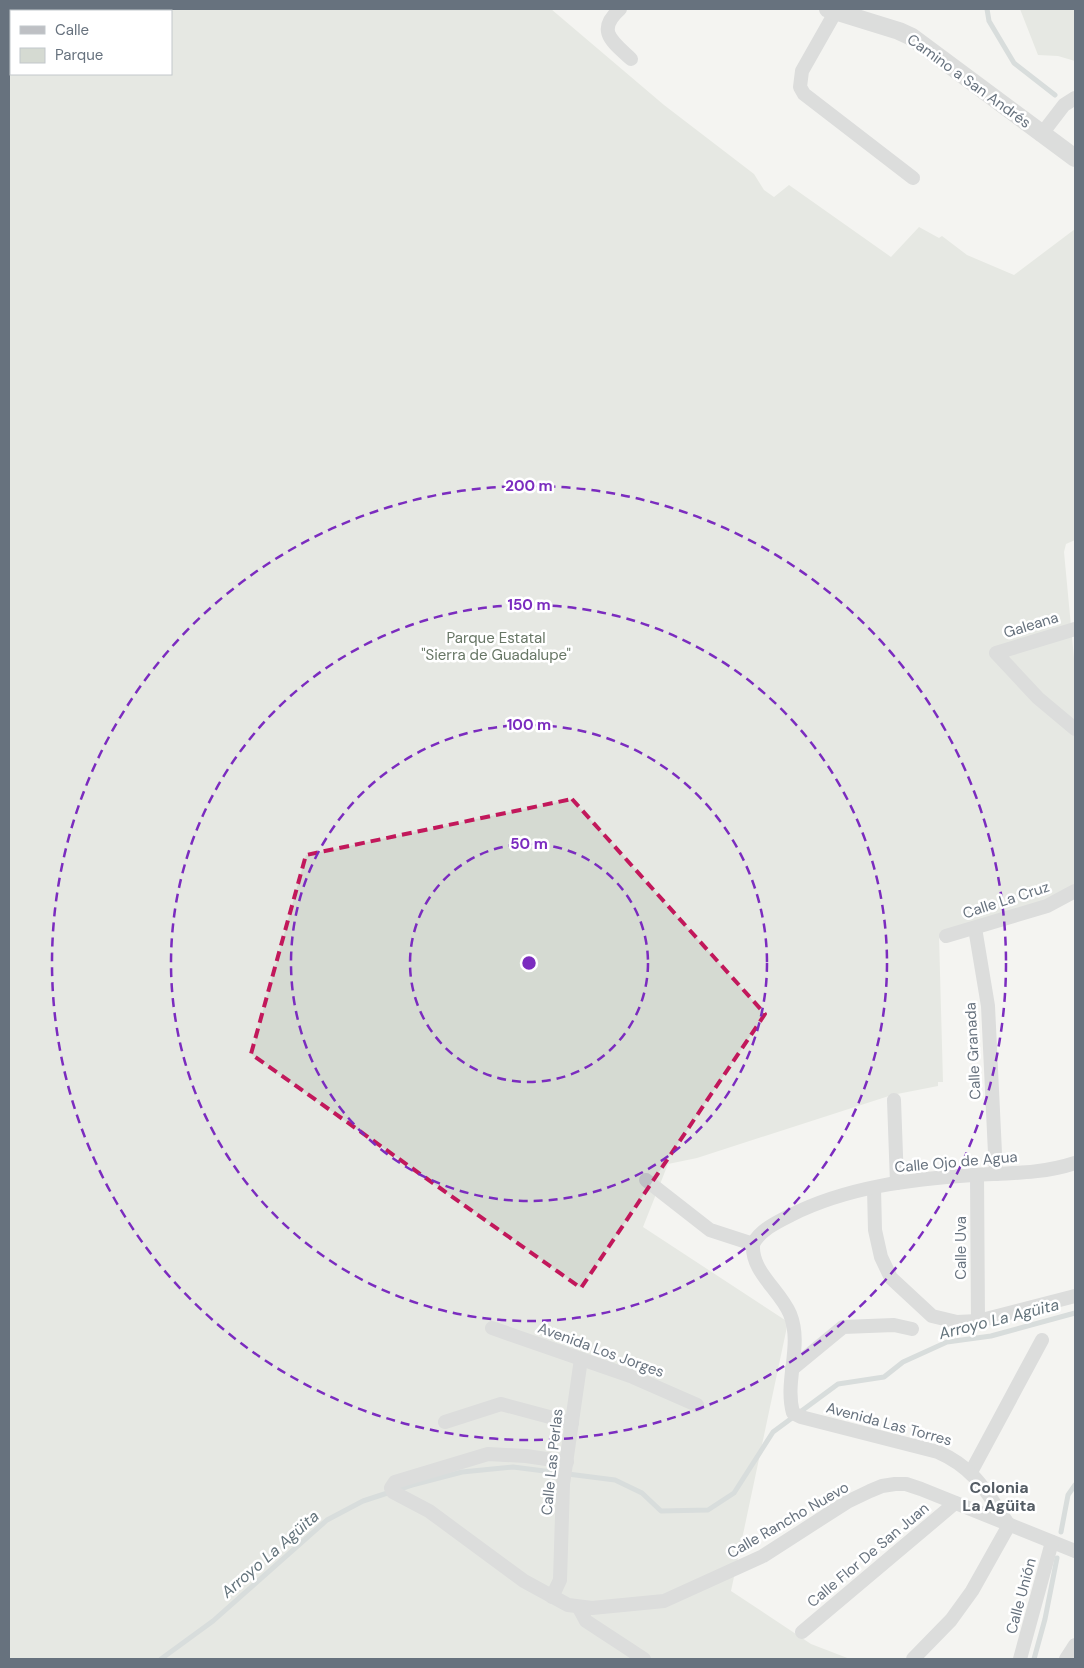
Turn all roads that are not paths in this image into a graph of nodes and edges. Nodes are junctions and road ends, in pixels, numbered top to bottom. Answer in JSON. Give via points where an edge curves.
{"nodes":[{"id":1,"x":620,"y":9,"type":"edge"},
{"id":2,"x":832,"y":10,"type":"edge"},
{"id":3,"x":864,"y":14,"type":"edge"},
{"id":4,"x":631,"y":59,"type":"dead end"},
{"id":5,"x":1075,"y":98,"type":"edge"},
{"id":6,"x":1041,"y":135,"type":"junction"},
{"id":7,"x":1075,"y":158,"type":"edge"},
{"id":8,"x":913,"y":178,"type":"dead end"},
{"id":9,"x":1075,"y":629,"type":"edge"},
{"id":10,"x":1075,"y":729,"type":"edge"},
{"id":11,"x":1075,"y":891,"type":"edge"},
{"id":12,"x":975,"y":928,"type":"junction"},
{"id":13,"x":946,"y":936,"type":"dead end"},
{"id":14,"x":894,"y":1100,"type":"dead end"},
{"id":15,"x":1075,"y":1163,"type":"edge"},
{"id":16,"x":996,"y":1174,"type":"junction"},
{"id":17,"x":977,"y":1175,"type":"junction"},
{"id":18,"x":646,"y":1180,"type":"dead end"},
{"id":19,"x":897,"y":1183,"type":"junction"},
{"id":20,"x":874,"y":1188,"type":"junction"},
{"id":21,"x":753,"y":1244,"type":"junction"},
{"id":22,"x":1075,"y":1296,"type":"edge"},
{"id":23,"x":978,"y":1321,"type":"junction"},
{"id":24,"x":492,"y":1328,"type":"dead end"},
{"id":25,"x":912,"y":1329,"type":"dead end"},
{"id":26,"x":1042,"y":1340,"type":"dead end"},
{"id":27,"x":581,"y":1359,"type":"junction"},
{"id":28,"x":792,"y":1369,"type":"junction"},
{"id":29,"x":697,"y":1405,"type":"dead end"},
{"id":30,"x":445,"y":1422,"type":"dead end"},
{"id":31,"x":572,"y":1422,"type":"junction"},
{"id":32,"x":568,"y":1462,"type":"junction"},
{"id":33,"x":971,"y":1472,"type":"junction"},
{"id":34,"x":955,"y":1503,"type":"junction"},
{"id":35,"x":1009,"y":1525,"type":"junction"},
{"id":36,"x":1052,"y":1542,"type":"junction"},
{"id":37,"x":1075,"y":1551,"type":"edge"},
{"id":38,"x":552,"y":1597,"type":"junction"},
{"id":39,"x":579,"y":1608,"type":"junction"},
{"id":40,"x":802,"y":1632,"type":"dead end"},
{"id":41,"x":1075,"y":1645,"type":"edge"},
{"id":42,"x":644,"y":1659,"type":"edge"},
{"id":43,"x":913,"y":1659,"type":"edge"},
{"id":44,"x":1020,"y":1659,"type":"edge"},
{"id":45,"x":1066,"y":1659,"type":"edge"}],
"edges":[{"from":1,"to":4,"type":"street","via":[[608,25],[608,38]]},
{"from":2,"to":3,"type":"street","name":"Camino a San Andrés"},
{"from":2,"to":8,"type":"street","via":[[802,71],[800,87],[804,94]]},
{"from":3,"to":6,"type":"street","name":"Camino a San Andrés","via":[[912,37]]},
{"from":5,"to":6,"type":"street","via":[[1064,105]]},
{"from":6,"to":7,"type":"street","name":"Camino a San Andrés"},
{"from":9,"to":10,"type":"street","name":"Galeana","via":[[996,652],[1038,698]]},
{"from":11,"to":12,"type":"street","name":"Calle La Cruz","via":[[1047,906]]},
{"from":12,"to":13,"type":"street","name":"Calle La Cruz"},
{"from":12,"to":16,"type":"street","name":"Calle Granada","via":[[988,1006]]},
{"from":14,"to":19,"type":"street"},
{"from":15,"to":16,"type":"street","name":"Calle Ojo de Agua","via":[[1039,1172]]},
{"from":16,"to":17,"type":"street","name":"Calle Ojo de Agua"},
{"from":17,"to":19,"type":"street","name":"Calle Ojo de Agua"},
{"from":17,"to":23,"type":"street","name":"Calle Uva"},
{"from":18,"to":21,"type":"street","via":[[710,1230]]},
{"from":19,"to":20,"type":"street","name":"Calle Ojo de Agua"},
{"from":20,"to":21,"type":"street","name":"Calle Ojo de Agua","via":[[819,1201],[764,1231]]},
{"from":20,"to":23,"type":"street","via":[[875,1230],[881,1257],[891,1278],[932,1316],[957,1322]]},
{"from":21,"to":28,"type":"street","via":[[754,1259],[786,1306],[793,1324],[795,1352]]},
{"from":22,"to":23,"type":"street"},
{"from":24,"to":27,"type":"street","name":"Avenida Los Jorges"},
{"from":25,"to":28,"type":"street","via":[[894,1325],[843,1327]]},
{"from":26,"to":33,"type":"street"},
{"from":27,"to":29,"type":"street","name":"Avenida Los Jorges"},
{"from":27,"to":31,"type":"street","name":"Calle Las Perlas"},
{"from":28,"to":33,"type":"street","name":"Avenida Las Torres","via":[[791,1402],[795,1414],[938,1452]]},
{"from":30,"to":31,"type":"street","via":[[501,1404]]},
{"from":31,"to":32,"type":"street","name":"Calle Las Perlas"},
{"from":32,"to":38,"type":"street","name":"Calle Las Perlas","via":[[563,1484],[560,1580]]},
{"from":32,"to":38,"type":"street","via":[[488,1454],[395,1482],[391,1488],[392,1492],[428,1511],[491,1559]]},
{"from":33,"to":35,"type":"street","name":"Avenida Las Torres"},
{"from":34,"to":35,"type":"street","name":"Calle Rancho Nuevo"},
{"from":34,"to":39,"type":"street","name":"Calle Rancho Nuevo","via":[[906,1484],[882,1486],[848,1502],[763,1556],[664,1601]]},
{"from":34,"to":40,"type":"street","name":"Calle Flor De San Juan"},
{"from":35,"to":36,"type":"street"},
{"from":35,"to":43,"type":"street","via":[[962,1606]]},
{"from":36,"to":37,"type":"street"},
{"from":36,"to":44,"type":"street","name":"Calle Unión"},
{"from":38,"to":39,"type":"street"},
{"from":39,"to":42,"type":"street","via":[[586,1621]]},
{"from":41,"to":45,"type":"street"}]}
